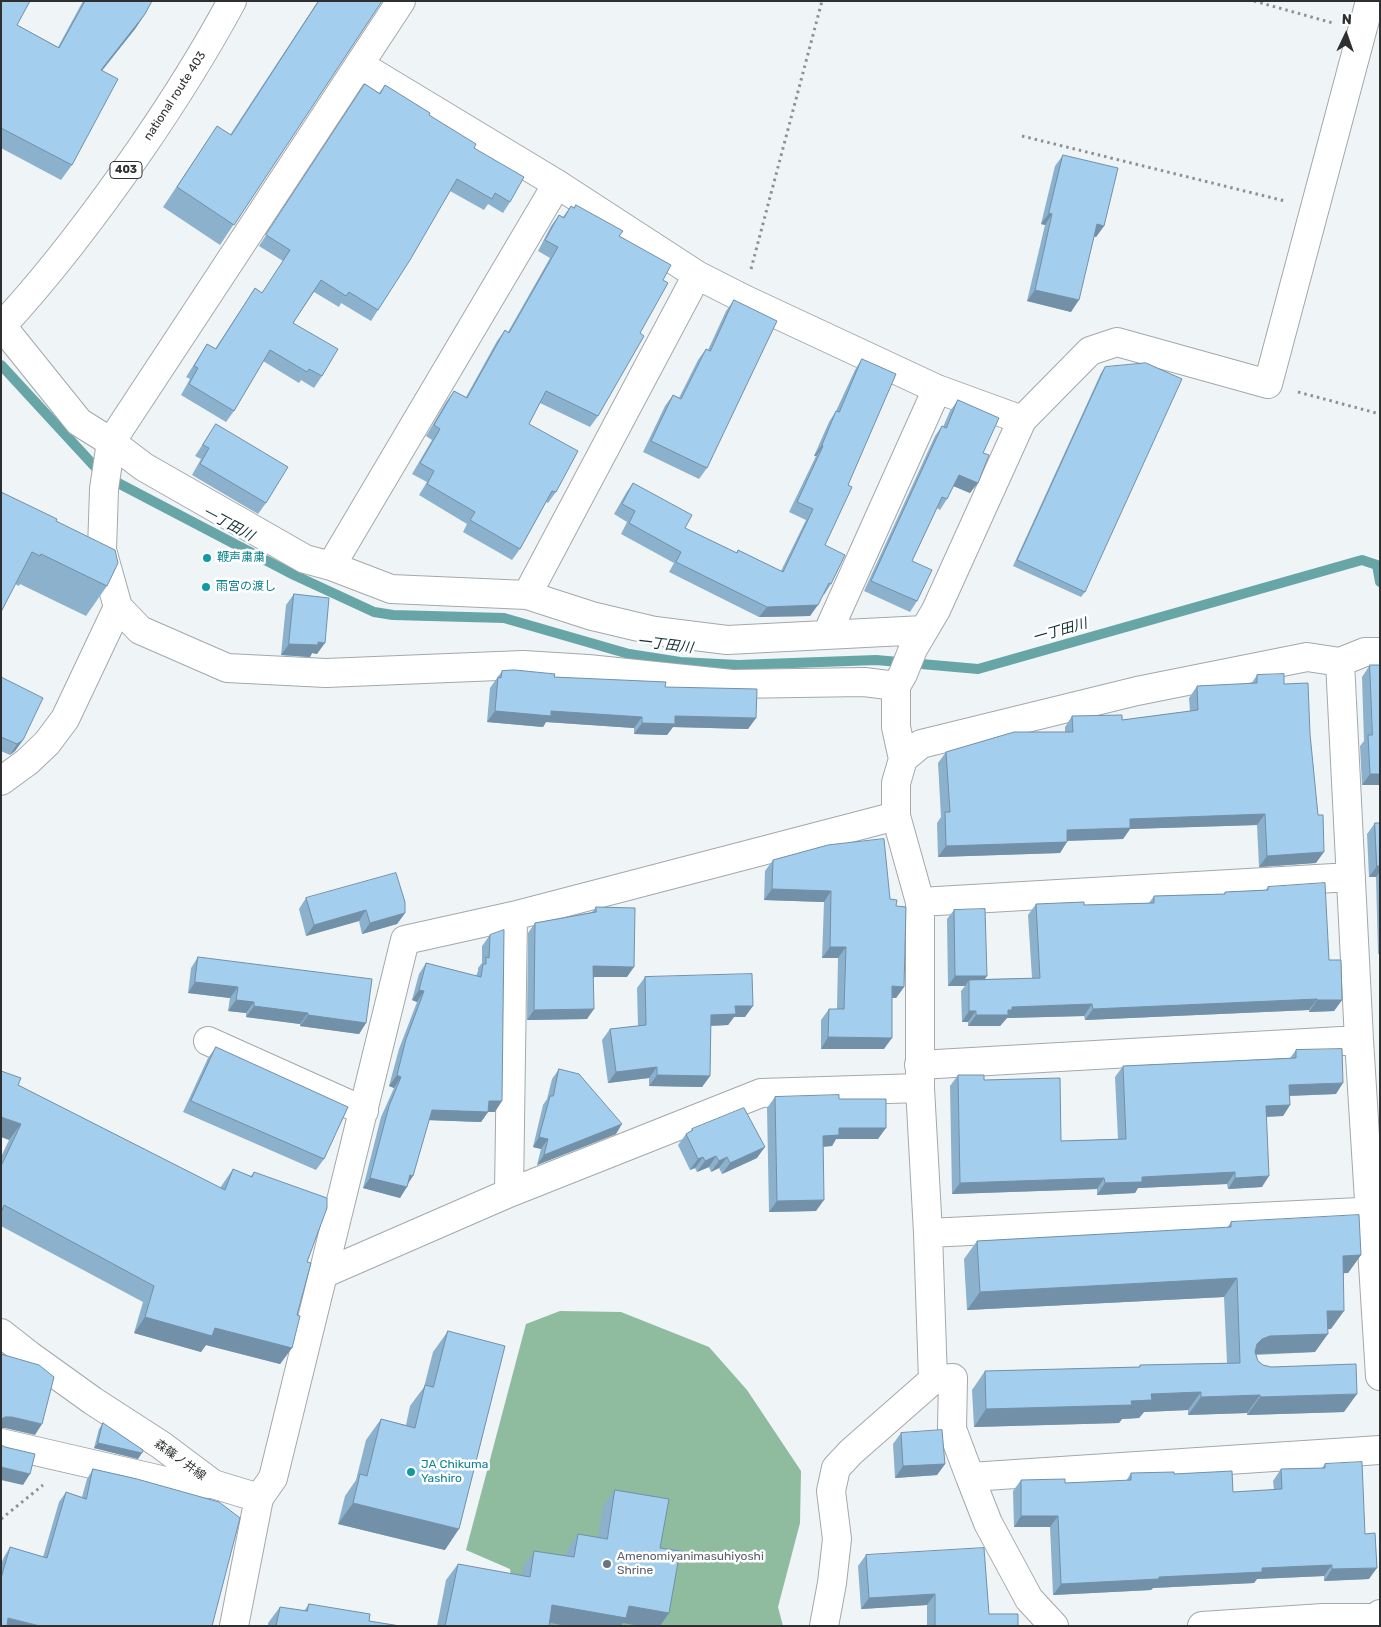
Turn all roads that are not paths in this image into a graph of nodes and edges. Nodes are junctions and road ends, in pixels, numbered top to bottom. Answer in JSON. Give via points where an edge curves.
{"nodes":[{"id":1,"x":232,"y":1,"type":"edge"},
{"id":2,"x":401,"y":1,"type":"edge"},
{"id":3,"x":1370,"y":1,"type":"edge"},
{"id":4,"x":360,"y":65,"type":"junction"},
{"id":5,"x":557,"y":184,"type":"junction"},
{"id":6,"x":697,"y":274,"type":"junction"},
{"id":7,"x":2,"y":326,"type":"edge"},
{"id":8,"x":937,"y":389,"type":"junction"},
{"id":9,"x":1022,"y":420,"type":"junction"},
{"id":10,"x":108,"y":465,"type":"junction"},
{"id":11,"x":74,"y":538,"type":"edge"},
{"id":12,"x":102,"y":550,"type":"junction"},
{"id":13,"x":330,"y":566,"type":"junction"},
{"id":14,"x":527,"y":595,"type":"junction"},
{"id":15,"x":118,"y":607,"type":"junction"},
{"id":16,"x":827,"y":634,"type":"junction"},
{"id":17,"x":919,"y":639,"type":"junction"},
{"id":18,"x":1380,"y":652,"type":"edge"},
{"id":19,"x":1340,"y":662,"type":"junction"},
{"id":20,"x":899,"y":680,"type":"junction"},
{"id":21,"x":903,"y":759,"type":"junction"},
{"id":22,"x":1,"y":781,"type":"edge"},
{"id":23,"x":896,"y":816,"type":"junction"},
{"id":24,"x":1351,"y":877,"type":"junction"},
{"id":25,"x":920,"y":902,"type":"junction"},
{"id":26,"x":513,"y":916,"type":"junction"},
{"id":27,"x":1359,"y":1040,"type":"junction"},
{"id":28,"x":208,"y":1041,"type":"dead end"},
{"id":29,"x":919,"y":1077,"type":"junction"},
{"id":30,"x":364,"y":1111,"type":"junction"},
{"id":31,"x":509,"y":1193,"type":"junction"},
{"id":32,"x":1375,"y":1212,"type":"edge"},
{"id":33,"x":928,"y":1232,"type":"junction"},
{"id":34,"x":323,"y":1274,"type":"junction"},
{"id":35,"x":1,"y":1333,"type":"edge"},
{"id":36,"x":1351,"y":1366,"type":"edge"},
{"id":37,"x":1379,"y":1370,"type":"edge"},
{"id":38,"x":933,"y":1380,"type":"junction"},
{"id":39,"x":1,"y":1443,"type":"edge"},
{"id":40,"x":1380,"y":1450,"type":"edge"},
{"id":41,"x":970,"y":1477,"type":"junction"},
{"id":42,"x":213,"y":1484,"type":"junction"},
{"id":43,"x":259,"y":1498,"type":"junction"},
{"id":44,"x":1380,"y":1614,"type":"edge"},
{"id":45,"x":234,"y":1626,"type":"edge"},
{"id":46,"x":824,"y":1626,"type":"edge"},
{"id":47,"x":1054,"y":1626,"type":"edge"},
{"id":48,"x":1202,"y":1626,"type":"edge"}],
"edges":[{"from":1,"to":7,"type":"main road","name":"national route 403","number":"403","via":[[170,107],[107,199]]},
{"from":2,"to":4,"type":"main road"},
{"from":3,"to":9,"type":"main road","via":[[1268,384],[1117,342],[1090,351]]},
{"from":4,"to":5,"type":"main road"},
{"from":4,"to":10,"type":"main road"},
{"from":5,"to":6,"type":"main road"},
{"from":5,"to":13,"type":"main road"},
{"from":6,"to":8,"type":"main road"},
{"from":6,"to":14,"type":"main road"},
{"from":7,"to":10,"type":"main road","via":[[79,422]]},
{"from":8,"to":9,"type":"main road"},
{"from":8,"to":16,"type":"main road"},
{"from":9,"to":17,"type":"main road","via":[[936,610]]},
{"from":10,"to":12,"type":"main road"},
{"from":10,"to":13,"type":"main road","via":[[144,466],[305,559]]},
{"from":11,"to":12,"type":"main road"},
{"from":12,"to":15,"type":"main road"},
{"from":13,"to":14,"type":"main road","via":[[391,589]]},
{"from":14,"to":16,"type":"main road","via":[[592,616],[655,631],[727,640]]},
{"from":15,"to":20,"type":"main road","via":[[140,630],[227,668],[326,673],[523,665],[732,684]]},
{"from":15,"to":22,"type":"main road","via":[[65,719],[47,743]]},
{"from":16,"to":17,"type":"main road"},
{"from":17,"to":20,"type":"main road"},
{"from":18,"to":19,"type":"main road","via":[[1365,652]]},
{"from":19,"to":21,"type":"main road","via":[[1307,657],[1137,691],[921,744]]},
{"from":19,"to":24,"type":"main road"},
{"from":20,"to":21,"type":"main road","via":[[896,727]]},
{"from":21,"to":23,"type":"main road","via":[[896,783]]},
{"from":23,"to":25,"type":"main road"},
{"from":23,"to":26,"type":"main road"},
{"from":24,"to":25,"type":"main road"},
{"from":24,"to":27,"type":"main road"},
{"from":25,"to":29,"type":"main road"},
{"from":26,"to":30,"type":"main road","via":[[405,940]]},
{"from":26,"to":31,"type":"main road"},
{"from":27,"to":29,"type":"main road"},
{"from":27,"to":32,"type":"main road"},
{"from":28,"to":30,"type":"main road"},
{"from":29,"to":31,"type":"main road","via":[[760,1093]]},
{"from":29,"to":33,"type":"main road"},
{"from":30,"to":34,"type":"main road"},
{"from":31,"to":34,"type":"main road"},
{"from":32,"to":33,"type":"main road"},
{"from":32,"to":37,"type":"main road"},
{"from":33,"to":38,"type":"main road"},
{"from":34,"to":43,"type":"main road","via":[[273,1478]]},
{"from":35,"to":42,"type":"main road","name":"森篠ノ井線"},
{"from":36,"to":37,"type":"main road"},
{"from":38,"to":41,"type":"main road","via":[[953,1378],[952,1430]]},
{"from":38,"to":46,"type":"main road","via":[[836,1468],[831,1490],[837,1539]]},
{"from":39,"to":42,"type":"main road","via":[[174,1483]]},
{"from":40,"to":41,"type":"main road"},
{"from":41,"to":47,"type":"main road","via":[[988,1524],[1029,1599]]},
{"from":42,"to":43,"type":"main road","name":"森篠ノ井線"},
{"from":43,"to":45,"type":"main road"},
{"from":44,"to":48,"type":"main road","via":[[1378,1618]]}]}
